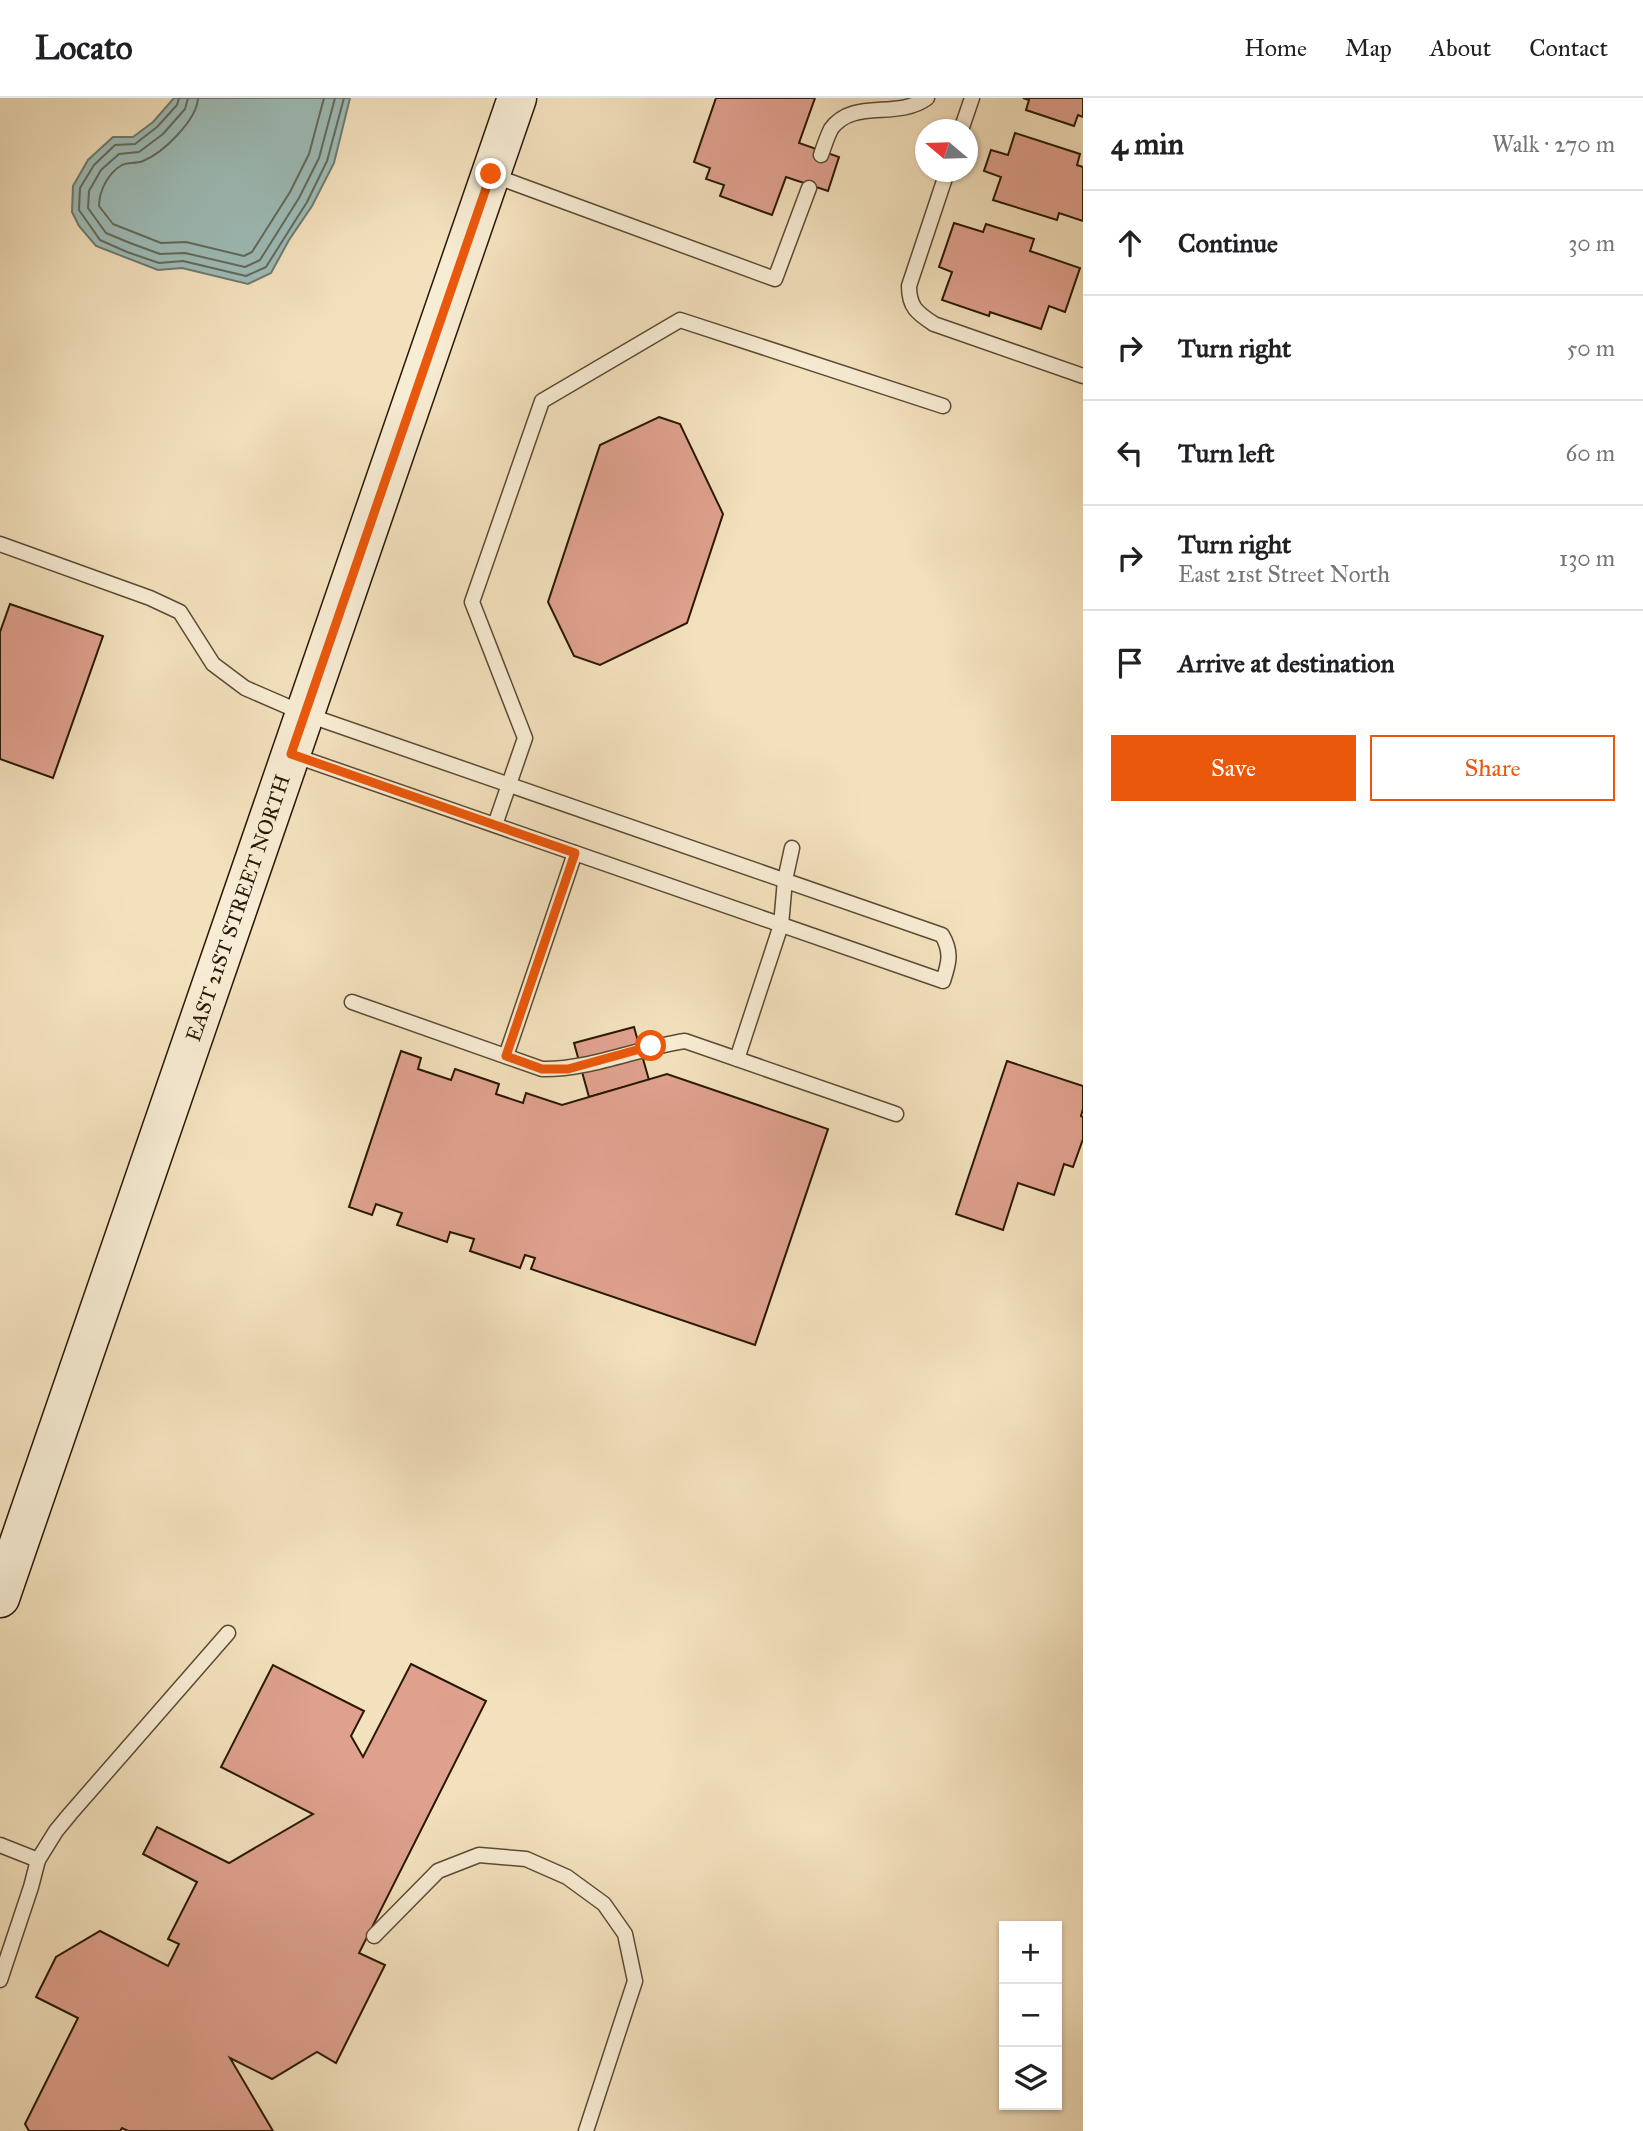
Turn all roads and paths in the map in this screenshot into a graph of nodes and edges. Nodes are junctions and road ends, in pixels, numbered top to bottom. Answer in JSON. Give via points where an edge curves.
{"nodes":[{"id":1,"x":517,"y":98,"type":"edge"},
{"id":2,"x":927,"y":98,"type":"edge"},
{"id":3,"x":972,"y":98,"type":"edge"},
{"id":4,"x":965,"y":119,"type":"edge"},
{"id":5,"x":821,"y":155,"type":"dead end"},
{"id":6,"x":491,"y":174,"type":"junction"},
{"id":7,"x":944,"y":182,"type":"edge"},
{"id":8,"x":808,"y":188,"type":"dead end"},
{"id":9,"x":1083,"y":376,"type":"edge"},
{"id":10,"x":943,"y":406,"type":"dead end"},
{"id":11,"x":0,"y":544,"type":"edge"},
{"id":12,"x":305,"y":715,"type":"junction"},
{"id":13,"x":291,"y":754,"type":"junction"},
{"id":14,"x":509,"y":785,"type":"junction"},
{"id":15,"x":495,"y":825,"type":"junction"},
{"id":16,"x":792,"y":848,"type":"dead end"},
{"id":17,"x":575,"y":853,"type":"junction"},
{"id":18,"x":786,"y":880,"type":"junction"},
{"id":19,"x":781,"y":925,"type":"junction"},
{"id":20,"x":352,"y":1002,"type":"dead end"},
{"id":21,"x":506,"y":1056,"type":"junction"},
{"id":22,"x":737,"y":1059,"type":"junction"},
{"id":23,"x":896,"y":1114,"type":"dead end"},
{"id":24,"x":0,"y":1598,"type":"edge"},
{"id":25,"x":228,"y":1633,"type":"dead end"},
{"id":26,"x":0,"y":1845,"type":"edge"},
{"id":27,"x":38,"y":1860,"type":"junction"},
{"id":28,"x":374,"y":1936,"type":"dead end"},
{"id":29,"x":0,"y":1980,"type":"edge"},
{"id":30,"x":586,"y":2131,"type":"edge"}],
"edges":[{"from":1,"to":6,"type":"main road","name":"EAST 21ST STREET NORTH"},
{"from":2,"to":5,"type":"lane","via":[[911,105],[849,110],[831,128]]},
{"from":3,"to":4,"type":"lane"},
{"from":6,"to":8,"type":"lane","via":[[775,279]]},
{"from":6,"to":12,"type":"main road","name":"EAST 21ST STREET NORTH"},
{"from":7,"to":9,"type":"lane","via":[[909,286],[915,312],[934,324]]},
{"from":10,"to":14,"type":"lane","via":[[680,320],[542,401],[472,602],[525,738]]},
{"from":11,"to":12,"type":"lane","via":[[180,612],[213,664],[245,688]]},
{"from":12,"to":13,"type":"main road","name":"EAST 21ST STREET NORTH"},
{"from":12,"to":14,"type":"lane"},
{"from":13,"to":15,"type":"lane"},
{"from":13,"to":24,"type":"main road","name":"EAST 21ST STREET NORTH"},
{"from":14,"to":15,"type":"lane"},
{"from":14,"to":18,"type":"lane"},
{"from":15,"to":17,"type":"lane"},
{"from":16,"to":18,"type":"lane"},
{"from":17,"to":19,"type":"lane"},
{"from":17,"to":21,"type":"lane"},
{"from":18,"to":19,"type":"lane"},
{"from":18,"to":19,"type":"lane","via":[[942,935],[950,960],[943,981]]},
{"from":19,"to":22,"type":"lane"},
{"from":20,"to":21,"type":"lane"},
{"from":21,"to":22,"type":"lane","via":[[542,1069],[568,1069],[685,1041]]},
{"from":22,"to":23,"type":"lane"},
{"from":25,"to":27,"type":"lane","via":[[70,1814]]},
{"from":26,"to":27,"type":"lane"},
{"from":27,"to":29,"type":"lane"},
{"from":28,"to":30,"type":"lane","via":[[438,1871],[479,1855],[526,1859],[567,1877],[604,1904],[625,1934],[635,1981]]}]}
